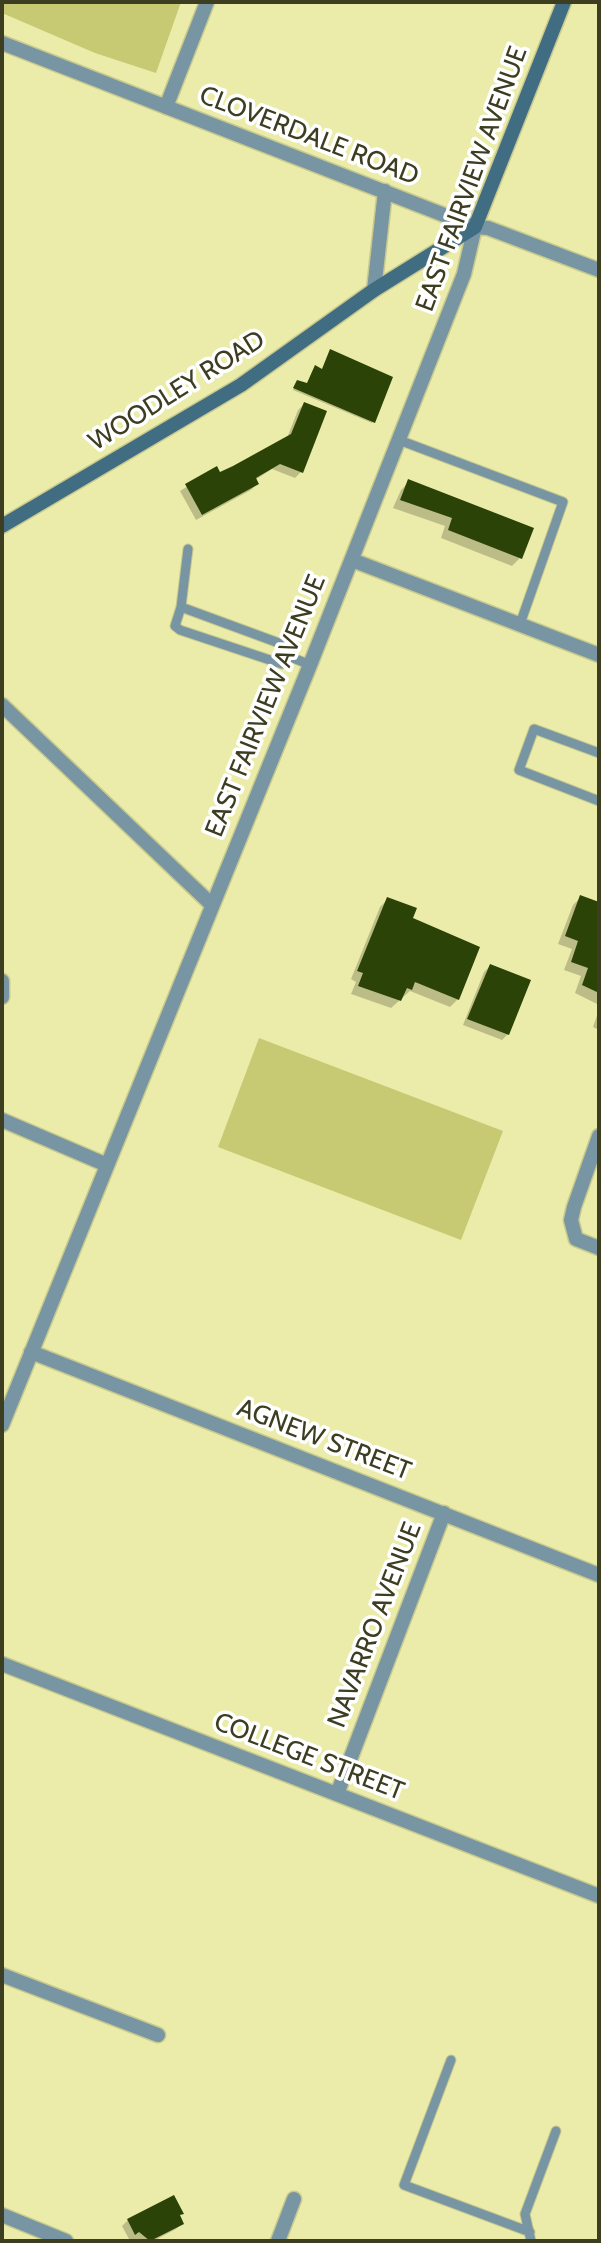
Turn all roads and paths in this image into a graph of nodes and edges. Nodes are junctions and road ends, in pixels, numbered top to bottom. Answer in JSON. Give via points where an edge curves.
{"nodes":[{"id":1,"x":207,"y":2,"type":"edge"},
{"id":2,"x":564,"y":2,"type":"edge"},
{"id":3,"x":2,"y":43,"type":"edge"},
{"id":4,"x":166,"y":107,"type":"junction"},
{"id":5,"x":385,"y":191,"type":"junction"},
{"id":6,"x":475,"y":227,"type":"junction"},
{"id":7,"x":599,"y":270,"type":"edge"},
{"id":8,"x":374,"y":290,"type":"junction"},
{"id":9,"x":399,"y":440,"type":"junction"},
{"id":10,"x":2,"y":526,"type":"edge"},
{"id":11,"x":188,"y":550,"type":"dead end"},
{"id":12,"x":352,"y":559,"type":"junction"},
{"id":13,"x":181,"y":607,"type":"junction"},
{"id":14,"x":520,"y":624,"type":"junction"},
{"id":15,"x":599,"y":655,"type":"edge"},
{"id":16,"x":291,"y":657,"type":"junction"},
{"id":17,"x":310,"y":664,"type":"junction"},
{"id":18,"x":2,"y":705,"type":"edge"},
{"id":19,"x":599,"y":753,"type":"edge"},
{"id":20,"x":599,"y":801,"type":"edge"},
{"id":21,"x":212,"y":905,"type":"junction"},
{"id":22,"x":2,"y":981,"type":"edge"},
{"id":23,"x":2,"y":997,"type":"edge"},
{"id":24,"x":2,"y":1120,"type":"edge"},
{"id":25,"x":599,"y":1136,"type":"edge"},
{"id":26,"x":107,"y":1165,"type":"junction"},
{"id":27,"x":599,"y":1248,"type":"edge"},
{"id":28,"x":31,"y":1352,"type":"junction"},
{"id":29,"x":2,"y":1425,"type":"edge"},
{"id":30,"x":444,"y":1514,"type":"junction"},
{"id":31,"x":599,"y":1575,"type":"edge"},
{"id":32,"x":2,"y":1664,"type":"edge"},
{"id":33,"x":337,"y":1794,"type":"junction"},
{"id":34,"x":599,"y":1896,"type":"edge"},
{"id":35,"x":2,"y":1975,"type":"edge"},
{"id":36,"x":158,"y":2035,"type":"dead end"},
{"id":37,"x":451,"y":2060,"type":"dead end"},
{"id":38,"x":556,"y":2131,"type":"dead end"},
{"id":39,"x":294,"y":2199,"type":"dead end"},
{"id":40,"x":2,"y":2215,"type":"edge"},
{"id":41,"x":531,"y":2237,"type":"edge"},
{"id":42,"x":66,"y":2241,"type":"edge"},
{"id":43,"x":278,"y":2241,"type":"edge"}],
"edges":[{"from":1,"to":4,"type":"street"},
{"from":2,"to":6,"type":"main road","name":"EAST FAIRVIEW AVENUE"},
{"from":3,"to":4,"type":"street","name":"CLOVERDALE ROAD"},
{"from":4,"to":5,"type":"street","name":"CLOVERDALE ROAD"},
{"from":5,"to":6,"type":"street","name":"CLOVERDALE ROAD"},
{"from":5,"to":8,"type":"street"},
{"from":6,"to":7,"type":"street","name":"CLOVERDALE ROAD"},
{"from":6,"to":8,"type":"main road","name":"WOODLEY ROAD"},
{"from":6,"to":9,"type":"street","name":"EAST FAIRVIEW AVENUE","via":[[464,275]]},
{"from":8,"to":10,"type":"main road","name":"WOODLEY ROAD","via":[[241,385]]},
{"from":9,"to":12,"type":"street","name":"EAST FAIRVIEW AVENUE"},
{"from":9,"to":14,"type":"lane","via":[[563,502]]},
{"from":11,"to":13,"type":"lane"},
{"from":12,"to":14,"type":"street"},
{"from":12,"to":17,"type":"street","name":"EAST FAIRVIEW AVENUE"},
{"from":13,"to":16,"type":"lane","via":[[287,646]]},
{"from":13,"to":16,"type":"lane","via":[[175,626],[180,631],[282,664]]},
{"from":14,"to":15,"type":"street"},
{"from":16,"to":17,"type":"lane"},
{"from":17,"to":21,"type":"street","name":"EAST FAIRVIEW AVENUE"},
{"from":18,"to":21,"type":"street"},
{"from":19,"to":20,"type":"lane","via":[[534,729],[519,771]]},
{"from":21,"to":26,"type":"street","name":"EAST FAIRVIEW AVENUE"},
{"from":22,"to":23,"type":"street"},
{"from":24,"to":26,"type":"street"},
{"from":25,"to":27,"type":"street","via":[[571,1220],[573,1235]]},
{"from":26,"to":28,"type":"street","name":"EAST FAIRVIEW AVENUE"},
{"from":28,"to":29,"type":"street","name":"EAST FAIRVIEW AVENUE"},
{"from":28,"to":30,"type":"street","name":"AGNEW STREET"},
{"from":30,"to":31,"type":"street","name":"AGNEW STREET"},
{"from":30,"to":33,"type":"street","name":"NAVARRO AVENUE"},
{"from":32,"to":33,"type":"street","name":"COLLEGE STREET"},
{"from":33,"to":34,"type":"street","name":"COLLEGE STREET"},
{"from":35,"to":36,"type":"street"},
{"from":37,"to":41,"type":"lane","via":[[404,2185]]},
{"from":38,"to":41,"type":"lane","via":[[525,2214]]},
{"from":39,"to":43,"type":"street"},
{"from":40,"to":42,"type":"street"}]}
